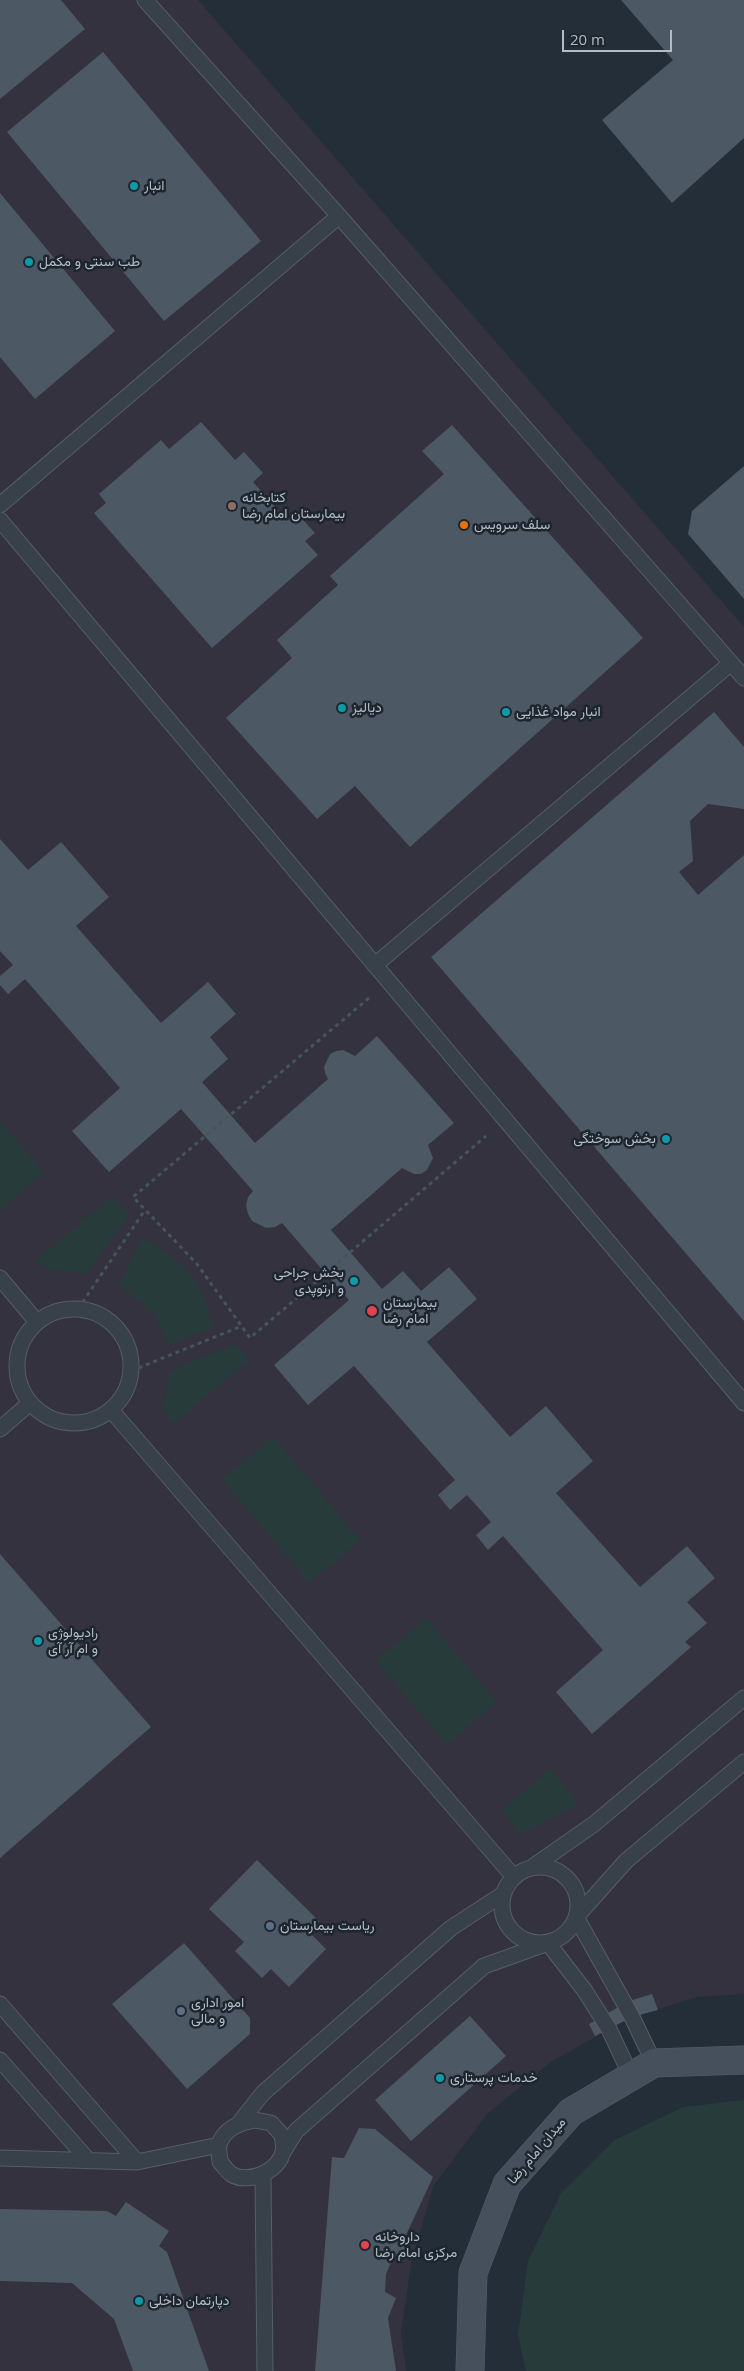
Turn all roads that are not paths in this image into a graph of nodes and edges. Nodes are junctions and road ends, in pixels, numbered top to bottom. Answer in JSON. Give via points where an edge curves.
{"nodes":[{"id":1,"x":144,"y":0,"type":"edge"},
{"id":2,"x":339,"y":216,"type":"junction"},
{"id":3,"x":0,"y":505,"type":"edge"},
{"id":4,"x":0,"y":520,"type":"edge"},
{"id":5,"x":731,"y":662,"type":"junction"},
{"id":6,"x":744,"y":678,"type":"edge"},
{"id":7,"x":375,"y":965,"type":"junction"},
{"id":8,"x":0,"y":1278,"type":"edge"},
{"id":9,"x":37,"y":1322,"type":"junction"},
{"id":10,"x":30,"y":1403,"type":"junction"},
{"id":11,"x":744,"y":1403,"type":"edge"},
{"id":12,"x":111,"y":1410,"type":"junction"},
{"id":13,"x":0,"y":1430,"type":"edge"},
{"id":14,"x":744,"y":1698,"type":"edge"},
{"id":15,"x":744,"y":1762,"type":"edge"},
{"id":16,"x":531,"y":1868,"type":"junction"},
{"id":17,"x":514,"y":1877,"type":"junction"},
{"id":18,"x":503,"y":1894,"type":"junction"},
{"id":19,"x":576,"y":1917,"type":"junction"},
{"id":20,"x":548,"y":1943,"type":"junction"},
{"id":21,"x":0,"y":2004,"type":"edge"},
{"id":22,"x":0,"y":2060,"type":"edge"},
{"id":23,"x":744,"y":2060,"type":"edge"},
{"id":24,"x":642,"y":2070,"type":"junction"},
{"id":25,"x":240,"y":2122,"type":"junction"},
{"id":26,"x":219,"y":2145,"type":"junction"},
{"id":27,"x":283,"y":2152,"type":"junction"},
{"id":28,"x":0,"y":2158,"type":"edge"},
{"id":29,"x":89,"y":2161,"type":"junction"},
{"id":30,"x":137,"y":2162,"type":"junction"},
{"id":31,"x":263,"y":2175,"type":"junction"},
{"id":32,"x":265,"y":2371,"type":"edge"},
{"id":33,"x":470,"y":2371,"type":"edge"}],
"edges":[{"from":1,"to":2,"type":"lane"},
{"from":2,"to":3,"type":"lane"},
{"from":2,"to":5,"type":"lane"},
{"from":4,"to":7,"type":"lane"},
{"from":5,"to":6,"type":"lane"},
{"from":5,"to":7,"type":"lane"},
{"from":7,"to":11,"type":"lane"},
{"from":8,"to":9,"type":"lane"},
{"from":9,"to":10,"type":"lane","via":[[26,1334],[17,1361],[22,1391]]},
{"from":9,"to":12,"type":"lane","via":[[63,1310],[78,1309],[93,1312],[117,1329],[125,1342],[131,1371],[128,1386]]},
{"from":10,"to":12,"type":"lane","via":[[48,1417],[69,1423],[99,1418]]},
{"from":10,"to":13,"type":"lane"},
{"from":12,"to":17,"type":"lane"},
{"from":14,"to":16,"type":"lane","via":[[594,1824]]},
{"from":15,"to":19,"type":"lane","via":[[626,1861]]},
{"from":16,"to":17,"type":"lane"},
{"from":16,"to":19,"type":"lane","via":[[551,1868],[568,1879],[577,1897]]},
{"from":17,"to":18,"type":"lane"},
{"from":18,"to":20,"type":"lane","via":[[502,1913],[511,1931],[528,1942]]},
{"from":18,"to":25,"type":"lane","via":[[451,1928],[263,2093]]},
{"from":19,"to":20,"type":"lane","via":[[566,1934]]},
{"from":19,"to":24,"type":"lane","via":[[632,2017]]},
{"from":20,"to":24,"type":"lane"},
{"from":20,"to":27,"type":"lane","via":[[484,1966],[296,2131]]},
{"from":21,"to":30,"type":"lane"},
{"from":22,"to":29,"type":"lane"},
{"from":23,"to":24,"type":"main road","name":"میدان امام رضا"},
{"from":24,"to":33,"type":"main road","name":"میدان امام رضا","via":[[570,2112],[508,2184],[473,2273]]},
{"from":25,"to":26,"type":"lane"},
{"from":25,"to":27,"type":"lane","via":[[271,2123],[282,2135]]},
{"from":26,"to":30,"type":"lane"},
{"from":26,"to":31,"type":"lane","via":[[220,2162],[232,2175]]},
{"from":27,"to":31,"type":"lane","via":[[275,2166]]},
{"from":28,"to":29,"type":"lane"},
{"from":29,"to":30,"type":"lane"},
{"from":31,"to":32,"type":"lane"}]}
